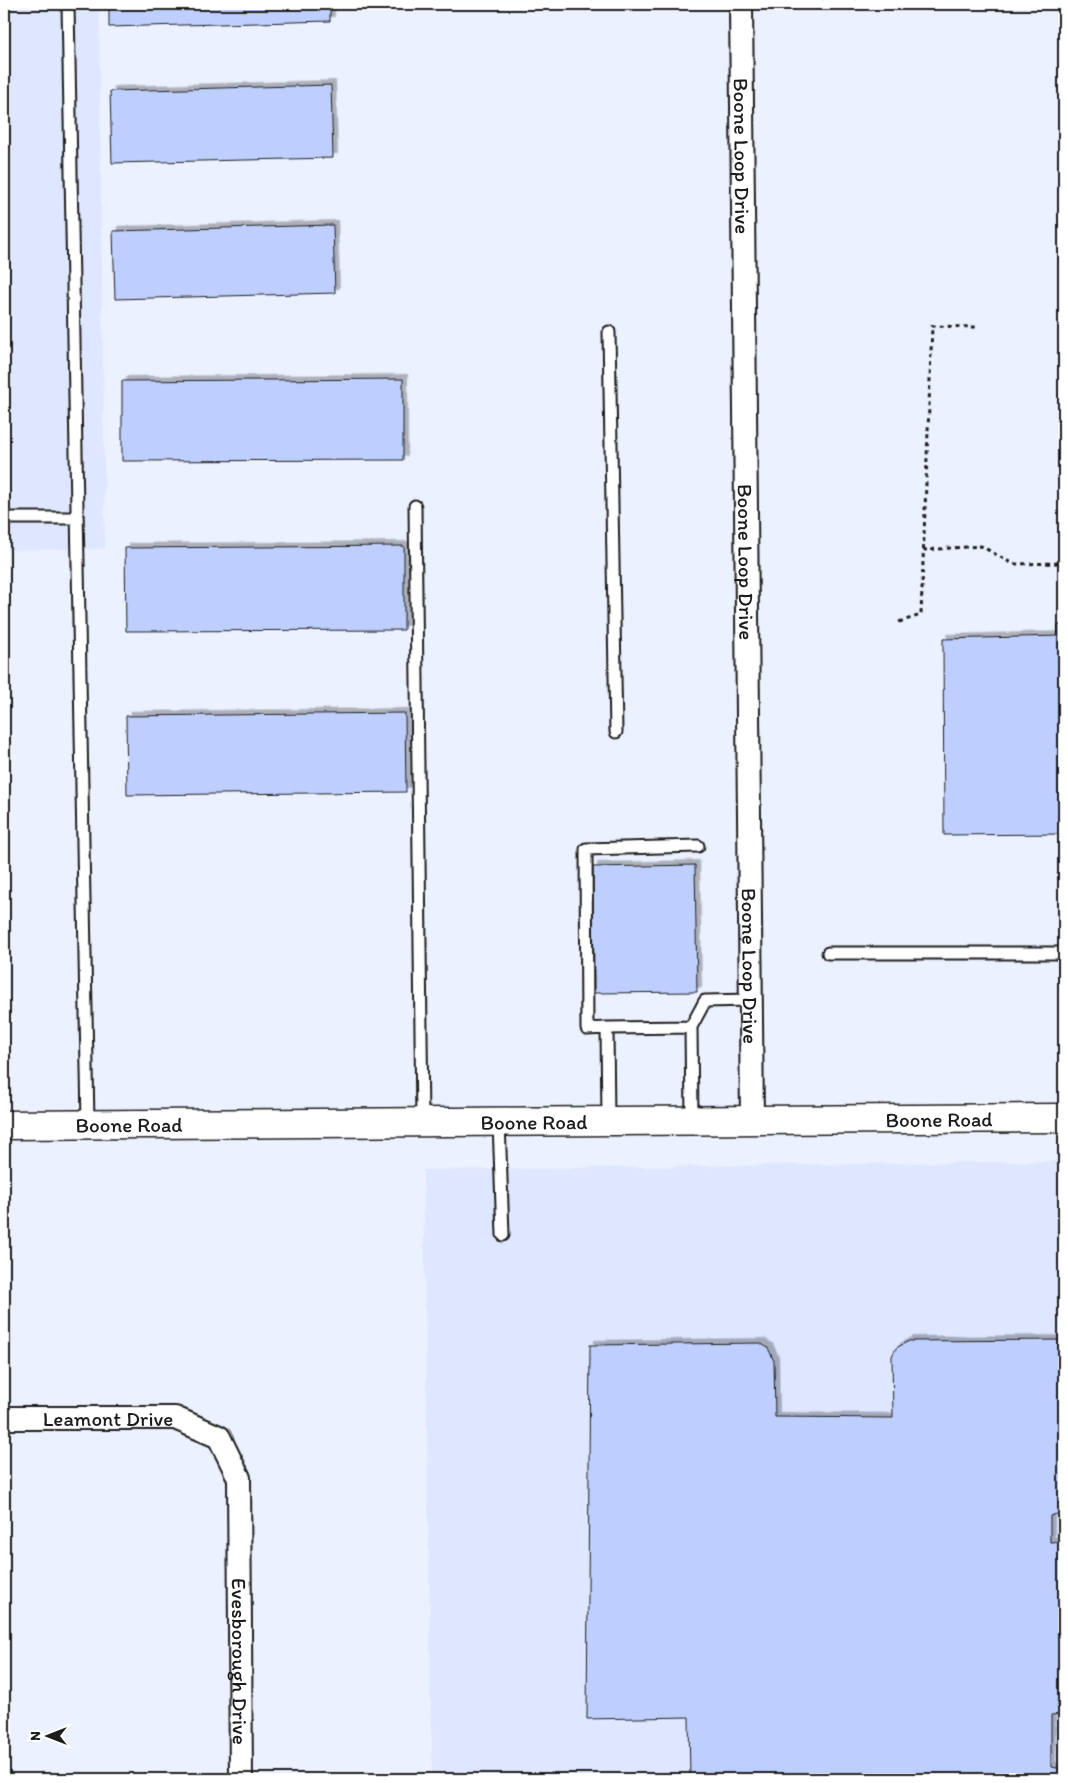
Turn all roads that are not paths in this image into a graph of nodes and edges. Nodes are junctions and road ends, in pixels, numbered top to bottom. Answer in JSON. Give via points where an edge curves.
{"nodes":[{"id":1,"x":68,"y":4,"type":"edge"},
{"id":2,"x":741,"y":4,"type":"edge"},
{"id":3,"x":609,"y":332,"type":"dead end"},
{"id":4,"x":415,"y":506,"type":"dead end"},
{"id":5,"x":4,"y":518,"type":"edge"},
{"id":6,"x":76,"y":518,"type":"junction"},
{"id":7,"x":616,"y":732,"type":"dead end"},
{"id":8,"x":698,"y":846,"type":"dead end"},
{"id":9,"x":828,"y":953,"type":"dead end"},
{"id":10,"x":1064,"y":953,"type":"edge"},
{"id":11,"x":751,"y":1000,"type":"junction"},
{"id":12,"x":691,"y":1027,"type":"junction"},
{"id":13,"x":607,"y":1028,"type":"junction"},
{"id":14,"x":1064,"y":1118,"type":"edge"},
{"id":15,"x":692,"y":1120,"type":"junction"},
{"id":16,"x":752,"y":1120,"type":"junction"},
{"id":17,"x":422,"y":1122,"type":"junction"},
{"id":18,"x":499,"y":1122,"type":"junction"},
{"id":19,"x":608,"y":1122,"type":"junction"},
{"id":20,"x":4,"y":1124,"type":"edge"},
{"id":21,"x":88,"y":1125,"type":"junction"},
{"id":22,"x":503,"y":1234,"type":"dead end"},
{"id":23,"x":4,"y":1418,"type":"edge"},
{"id":24,"x":239,"y":1542,"type":"joint"},
{"id":25,"x":241,"y":1779,"type":"edge"}],
"edges":[{"from":1,"to":6,"type":"lane"},
{"from":2,"to":11,"type":"street","name":"Boone Loop Drive"},
{"from":3,"to":7,"type":"lane"},
{"from":4,"to":17,"type":"lane"},
{"from":5,"to":6,"type":"lane"},
{"from":6,"to":21,"type":"lane"},
{"from":8,"to":13,"type":"lane","via":[[586,849],[587,1029]]},
{"from":9,"to":10,"type":"lane"},
{"from":11,"to":12,"type":"lane","via":[[705,1001]]},
{"from":11,"to":16,"type":"street","name":"Boone Loop Drive"},
{"from":12,"to":13,"type":"lane"},
{"from":12,"to":15,"type":"lane"},
{"from":13,"to":19,"type":"lane"},
{"from":14,"to":16,"type":"street","name":"Boone Road"},
{"from":15,"to":16,"type":"street","name":"Boone Road"},
{"from":15,"to":19,"type":"street","name":"Boone Road"},
{"from":17,"to":18,"type":"street","name":"Boone Road"},
{"from":17,"to":21,"type":"street","name":"Boone Road"},
{"from":18,"to":19,"type":"street","name":"Boone Road"},
{"from":18,"to":22,"type":"lane"},
{"from":20,"to":21,"type":"street","name":"Boone Road"},
{"from":23,"to":24,"type":"street","name":"Leamont Drive","via":[[175,1418],[219,1437],[239,1478]]},
{"from":24,"to":25,"type":"street","name":"Evesborough Drive"}]}
